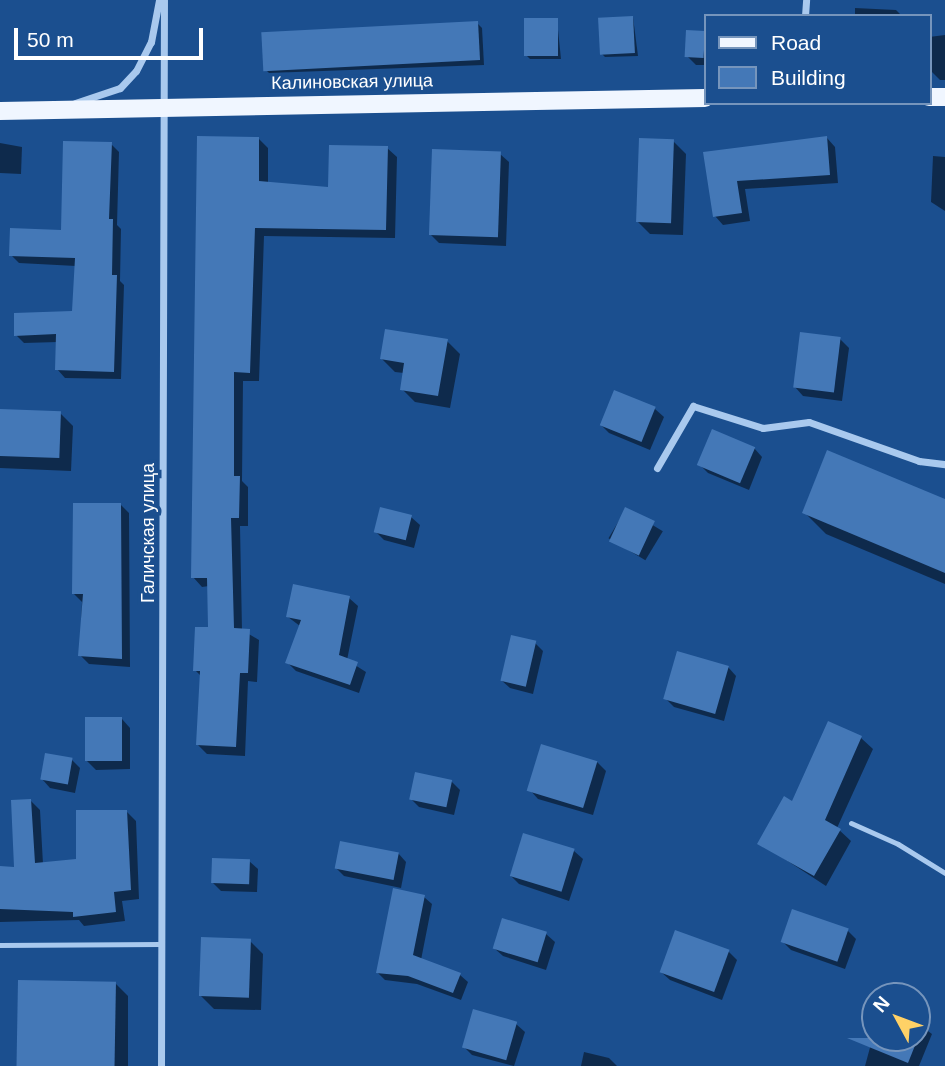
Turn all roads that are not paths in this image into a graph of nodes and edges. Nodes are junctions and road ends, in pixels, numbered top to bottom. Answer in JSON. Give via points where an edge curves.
{"nodes":[{"id":1,"x":161,"y":0,"type":"edge"},
{"id":2,"x":704,"y":98,"type":"edge"},
{"id":3,"x":165,"y":106,"type":"junction"},
{"id":4,"x":0,"y":111,"type":"edge"},
{"id":5,"x":51,"y":111,"type":"junction"},
{"id":6,"x":945,"y":464,"type":"edge"},
{"id":7,"x":657,"y":468,"type":"dead end"},
{"id":8,"x":851,"y":823,"type":"dead end"},
{"id":9,"x":945,"y":873,"type":"edge"},
{"id":10,"x":161,"y":944,"type":"junction"},
{"id":11,"x":0,"y":945,"type":"edge"},
{"id":12,"x":161,"y":1066,"type":"edge"}],
"edges":[{"from":1,"to":3,"type":"street","name":"Галичская улица"},
{"from":1,"to":5,"type":"street","via":[[151,42],[136,71],[120,88]]},
{"from":2,"to":3,"type":"main road","name":"Калиновская улица"},
{"from":3,"to":5,"type":"main road","name":"Калиновская улица"},
{"from":3,"to":10,"type":"street","name":"Галичская улица"},
{"from":4,"to":5,"type":"main road","name":"Калиновская улица"},
{"from":6,"to":7,"type":"street","via":[[919,461],[809,422],[763,428],[692,405]]},
{"from":8,"to":9,"type":"lane","via":[[898,844]]},
{"from":10,"to":11,"type":"lane"},
{"from":10,"to":12,"type":"street","name":"Галичская улица"}]}
